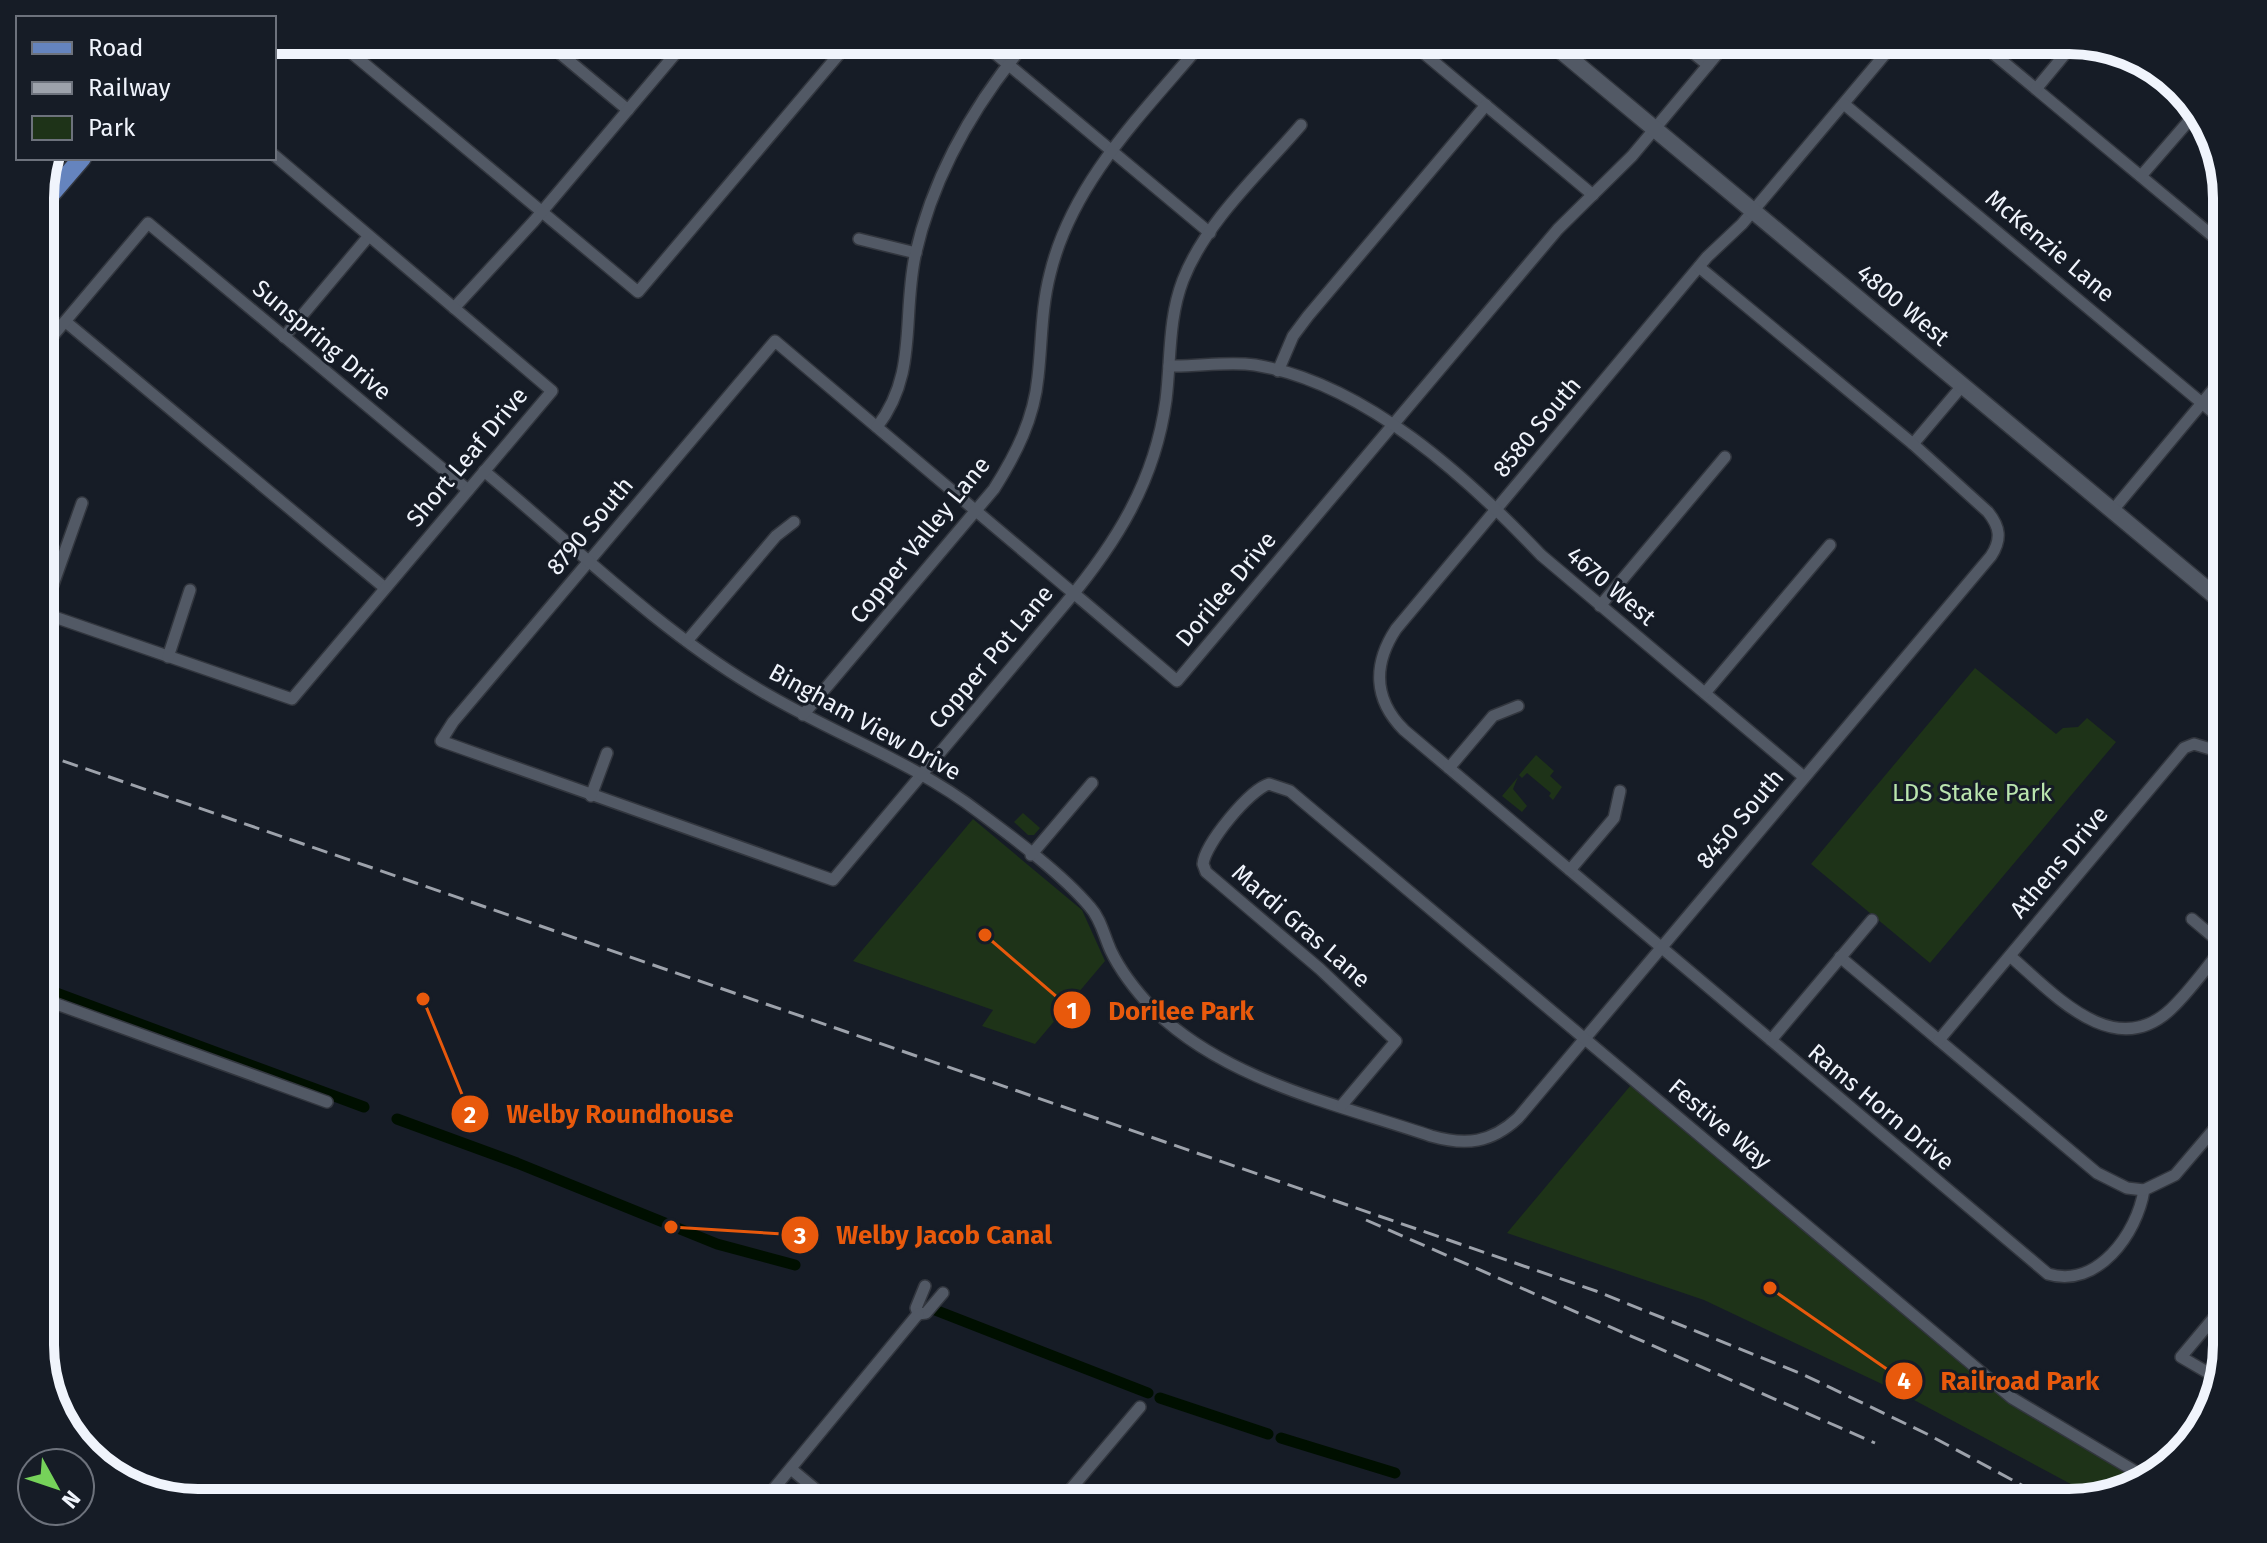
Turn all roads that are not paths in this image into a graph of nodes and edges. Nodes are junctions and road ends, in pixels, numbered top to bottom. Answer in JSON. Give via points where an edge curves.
{"nodes":[{"id":1,"x":353,"y":54,"type":"edge"},
{"id":2,"x":561,"y":54,"type":"edge"},
{"id":3,"x":675,"y":54,"type":"edge"},
{"id":4,"x":839,"y":54,"type":"edge"},
{"id":5,"x":996,"y":54,"type":"edge"},
{"id":6,"x":1016,"y":54,"type":"edge"},
{"id":7,"x":1193,"y":54,"type":"edge"},
{"id":8,"x":1425,"y":54,"type":"edge"},
{"id":9,"x":1565,"y":54,"type":"edge"},
{"id":10,"x":1694,"y":54,"type":"edge"},
{"id":11,"x":1717,"y":54,"type":"edge"},
{"id":12,"x":1885,"y":54,"type":"edge"},
{"id":13,"x":1994,"y":54,"type":"edge"},
{"id":14,"x":2065,"y":54,"type":"edge"},
{"id":15,"x":1008,"y":64,"type":"junction"},
{"id":16,"x":1708,"y":65,"type":"junction"},
{"id":17,"x":2036,"y":89,"type":"junction"},
{"id":18,"x":1844,"y":104,"type":"junction"},
{"id":19,"x":1486,"y":105,"type":"junction"},
{"id":20,"x":628,"y":110,"type":"junction"},
{"id":21,"x":2187,"y":123,"type":"dead end"},
{"id":22,"x":1301,"y":125,"type":"dead end"},
{"id":23,"x":1654,"y":129,"type":"junction"},
{"id":24,"x":1111,"y":152,"type":"junction"},
{"id":25,"x":276,"y":157,"type":"edge"},
{"id":26,"x":80,"y":160,"type":"edge"},
{"id":27,"x":2141,"y":176,"type":"junction"},
{"id":28,"x":54,"y":191,"type":"edge"},
{"id":29,"x":1593,"y":195,"type":"junction"},
{"id":30,"x":1753,"y":211,"type":"junction"},
{"id":31,"x":542,"y":212,"type":"junction"},
{"id":32,"x":1210,"y":233,"type":"junction"},
{"id":33,"x":2213,"y":236,"type":"edge"},
{"id":34,"x":368,"y":237,"type":"junction"},
{"id":35,"x":859,"y":239,"type":"dead end"},
{"id":36,"x":916,"y":253,"type":"junction"},
{"id":37,"x":1699,"y":267,"type":"junction"},
{"id":38,"x":454,"y":308,"type":"junction"},
{"id":39,"x":66,"y":322,"type":"junction"},
{"id":40,"x":54,"y":335,"type":"edge"},
{"id":41,"x":284,"y":337,"type":"junction"},
{"id":42,"x":775,"y":341,"type":"joint"},
{"id":43,"x":1169,"y":366,"type":"junction"},
{"id":44,"x":1278,"y":371,"type":"junction"},
{"id":45,"x":1962,"y":386,"type":"junction"},
{"id":46,"x":2213,"y":390,"type":"edge"},
{"id":47,"x":2203,"y":403,"type":"junction"},
{"id":48,"x":2213,"y":412,"type":"edge"},
{"id":49,"x":1394,"y":425,"type":"junction"},
{"id":50,"x":877,"y":427,"type":"junction"},
{"id":51,"x":1913,"y":444,"type":"junction"},
{"id":52,"x":1725,"y":457,"type":"dead end"},
{"id":53,"x":484,"y":471,"type":"junction"},
{"id":54,"x":468,"y":490,"type":"junction"},
{"id":55,"x":82,"y":503,"type":"dead end"},
{"id":56,"x":1496,"y":510,"type":"junction"},
{"id":57,"x":2113,"y":510,"type":"junction"},
{"id":58,"x":976,"y":511,"type":"junction"},
{"id":59,"x":794,"y":522,"type":"dead end"},
{"id":60,"x":1830,"y":545,"type":"dead end"},
{"id":61,"x":590,"y":560,"type":"junction"},
{"id":62,"x":54,"y":580,"type":"edge"},
{"id":63,"x":385,"y":588,"type":"junction"},
{"id":64,"x":190,"y":590,"type":"dead end"},
{"id":65,"x":1074,"y":593,"type":"junction"},
{"id":66,"x":2213,"y":594,"type":"edge"},
{"id":67,"x":1600,"y":606,"type":"junction"},
{"id":68,"x":54,"y":617,"type":"edge"},
{"id":69,"x":687,"y":641,"type":"junction"},
{"id":70,"x":168,"y":657,"type":"junction"},
{"id":71,"x":1378,"y":684,"type":"joint"},
{"id":72,"x":1705,"y":693,"type":"junction"},
{"id":73,"x":1518,"y":706,"type":"dead end"},
{"id":74,"x":803,"y":715,"type":"junction"},
{"id":75,"x":441,"y":741,"type":"joint"},
{"id":76,"x":2213,"y":750,"type":"edge"},
{"id":77,"x":607,"y":753,"type":"dead end"},
{"id":78,"x":1449,"y":768,"type":"junction"},
{"id":79,"x":922,"y":774,"type":"junction"},
{"id":80,"x":1804,"y":777,"type":"junction"},
{"id":81,"x":1092,"y":783,"type":"dead end"},
{"id":82,"x":1277,"y":785,"type":"joint"},
{"id":83,"x":1620,"y":791,"type":"dead end"},
{"id":84,"x":591,"y":796,"type":"junction"},
{"id":85,"x":1031,"y":855,"type":"junction"},
{"id":86,"x":1570,"y":870,"type":"junction"},
{"id":87,"x":2192,"y":919,"type":"dead end"},
{"id":88,"x":1872,"y":920,"type":"dead end"},
{"id":89,"x":2213,"y":935,"type":"edge"},
{"id":90,"x":1662,"y":947,"type":"junction"},
{"id":91,"x":2010,"y":956,"type":"junction"},
{"id":92,"x":1840,"y":957,"type":"junction"},
{"id":93,"x":2213,"y":958,"type":"edge"},
{"id":94,"x":54,"y":1003,"type":"edge"},
{"id":95,"x":1584,"y":1038,"type":"junction"},
{"id":96,"x":1771,"y":1040,"type":"junction"},
{"id":97,"x":1939,"y":1040,"type":"junction"},
{"id":98,"x":327,"y":1102,"type":"dead end"},
{"id":99,"x":1342,"y":1105,"type":"junction"},
{"id":100,"x":1506,"y":1130,"type":"joint"},
{"id":101,"x":2213,"y":1130,"type":"edge"},
{"id":102,"x":2144,"y":1190,"type":"junction"},
{"id":103,"x":925,"y":1286,"type":"dead end"},
{"id":104,"x":943,"y":1293,"type":"dead end"},
{"id":105,"x":917,"y":1315,"type":"junction"},
{"id":106,"x":2213,"y":1319,"type":"edge"},
{"id":107,"x":2210,"y":1374,"type":"edge"},
{"id":108,"x":1140,"y":1407,"type":"dead end"},
{"id":109,"x":791,"y":1469,"type":"junction"},
{"id":110,"x":2136,"y":1472,"type":"edge"},
{"id":111,"x":774,"y":1489,"type":"edge"},
{"id":112,"x":815,"y":1489,"type":"edge"},
{"id":113,"x":1071,"y":1489,"type":"edge"}],
"edges":[{"from":1,"to":31,"type":"street"},
{"from":2,"to":20,"type":"street"},
{"from":3,"to":20,"type":"street"},
{"from":4,"to":31,"type":"street","via":[[638,292]]},
{"from":5,"to":15,"type":"street"},
{"from":6,"to":15,"type":"street"},
{"from":7,"to":24,"type":"street","name":"Copper Valley Lane"},
{"from":8,"to":19,"type":"street"},
{"from":9,"to":23,"type":"street","name":"4800 West"},
{"from":10,"to":16,"type":"street"},
{"from":11,"to":16,"type":"street","name":"Dorilee Drive"},
{"from":12,"to":18,"type":"street","name":"8580 South"},
{"from":13,"to":17,"type":"street"},
{"from":14,"to":17,"type":"street"},
{"from":15,"to":24,"type":"street"},
{"from":15,"to":36,"type":"street","via":[[948,159]]},
{"from":16,"to":23,"type":"street","name":"Dorilee Drive"},
{"from":17,"to":27,"type":"street"},
{"from":18,"to":30,"type":"street","name":"8580 South"},
{"from":18,"to":47,"type":"street","name":"McKenzie Lane"},
{"from":19,"to":29,"type":"street"},
{"from":19,"to":44,"type":"street","via":[[1303,322]]},
{"from":20,"to":31,"type":"street"},
{"from":21,"to":27,"type":"street"},
{"from":22,"to":32,"type":"street","name":"Copper Pot Lane"},
{"from":23,"to":29,"type":"street","name":"Dorilee Drive"},
{"from":23,"to":30,"type":"street","name":"4800 West"},
{"from":24,"to":32,"type":"street"},
{"from":24,"to":58,"type":"street","name":"Copper Valley Lane","via":[[1081,196],[1050,273],[1031,417],[1017,454]]},
{"from":25,"to":34,"type":"street","name":"Short Leaf Drive"},
{"from":26,"to":28,"type":"main road"},
{"from":27,"to":33,"type":"street"},
{"from":29,"to":49,"type":"street","name":"Dorilee Drive","via":[[1558,229]]},
{"from":30,"to":37,"type":"street","name":"8580 South"},
{"from":30,"to":45,"type":"street","name":"4800 West"},
{"from":31,"to":38,"type":"street"},
{"from":32,"to":43,"type":"street","name":"Copper Pot Lane","via":[[1178,295]]},
{"from":34,"to":38,"type":"street","name":"Short Leaf Drive"},
{"from":34,"to":41,"type":"street"},
{"from":35,"to":36,"type":"street"},
{"from":36,"to":50,"type":"street","via":[[902,386]]},
{"from":37,"to":51,"type":"street"},
{"from":37,"to":56,"type":"street","name":"8580 South"},
{"from":38,"to":53,"type":"street","name":"Short Leaf Drive","via":[[552,391]]},
{"from":39,"to":40,"type":"street"},
{"from":39,"to":41,"type":"street","name":"Sunspring Drive","via":[[148,223]]},
{"from":39,"to":63,"type":"street"},
{"from":41,"to":54,"type":"street","name":"Sunspring Drive"},
{"from":42,"to":50,"type":"street","name":"Dorilee Drive"},
{"from":42,"to":61,"type":"street","name":"8790 South"},
{"from":43,"to":44,"type":"street","name":"4670 West","via":[[1239,363]]},
{"from":43,"to":65,"type":"street","name":"Copper Pot Lane","via":[[1159,437],[1143,488],[1115,541]]},
{"from":44,"to":49,"type":"street","name":"4670 West","via":[[1352,398]]},
{"from":45,"to":51,"type":"street"},
{"from":45,"to":57,"type":"street","name":"4800 West"},
{"from":46,"to":47,"type":"street"},
{"from":47,"to":48,"type":"street","name":"McKenzie Lane"},
{"from":47,"to":57,"type":"street"},
{"from":49,"to":56,"type":"street","name":"4670 West"},
{"from":49,"to":65,"type":"street","name":"Dorilee Drive","via":[[1177,681]]},
{"from":50,"to":58,"type":"street","name":"Dorilee Drive"},
{"from":51,"to":80,"type":"street","name":"8450 South","via":[[1988,512],[1999,531],[1991,556]]},
{"from":52,"to":67,"type":"street"},
{"from":53,"to":54,"type":"street","name":"Short Leaf Drive"},
{"from":53,"to":61,"type":"street","name":"Bingham View Drive"},
{"from":54,"to":63,"type":"street","name":"Short Leaf Drive"},
{"from":55,"to":62,"type":"street"},
{"from":56,"to":67,"type":"street","name":"4670 West"},
{"from":56,"to":71,"type":"street","name":"8580 South","via":[[1396,629],[1381,658]]},
{"from":57,"to":66,"type":"street","name":"4800 West"},
{"from":58,"to":65,"type":"street","name":"Dorilee Drive"},
{"from":58,"to":74,"type":"street","name":"Copper Valley Lane"},
{"from":59,"to":69,"type":"street","via":[[776,536]]},
{"from":60,"to":72,"type":"street"},
{"from":61,"to":69,"type":"street","name":"Bingham View Drive"},
{"from":61,"to":75,"type":"street","name":"8790 South"},
{"from":63,"to":70,"type":"street","name":"Short Leaf Drive","via":[[292,699]]},
{"from":64,"to":70,"type":"street"},
{"from":65,"to":79,"type":"street","name":"Copper Pot Lane"},
{"from":67,"to":72,"type":"street","name":"4670 West"},
{"from":68,"to":70,"type":"street"},
{"from":69,"to":74,"type":"street","name":"Bingham View Drive"},
{"from":71,"to":78,"type":"street","name":"Rams Horn Drive","via":[[1393,719]]},
{"from":72,"to":80,"type":"street","name":"4670 West"},
{"from":73,"to":78,"type":"street","via":[[1493,716]]},
{"from":74,"to":79,"type":"street","name":"Bingham View Drive"},
{"from":75,"to":84,"type":"street","name":"Copper Pot Lane"},
{"from":76,"to":91,"type":"street","name":"Athens Drive","via":[[2194,744],[2184,748]]},
{"from":77,"to":84,"type":"street"},
{"from":78,"to":86,"type":"street","name":"Rams Horn Drive"},
{"from":79,"to":84,"type":"street","name":"Copper Pot Lane","via":[[833,880]]},
{"from":79,"to":85,"type":"street","name":"Bingham View Drive","via":[[980,812]]},
{"from":80,"to":90,"type":"street","name":"8450 South"},
{"from":81,"to":85,"type":"street"},
{"from":82,"to":95,"type":"street","name":"Festive Way"},
{"from":82,"to":99,"type":"street","name":"Mardi Gras Lane","via":[[1253,793],[1206,850],[1203,864],[1396,1041]]},
{"from":83,"to":86,"type":"street","via":[[1614,818]]},
{"from":85,"to":99,"type":"street","name":"Bingham View Drive","via":[[1091,908],[1122,971],[1154,1010],[1186,1037],[1244,1070]]},
{"from":86,"to":90,"type":"street","name":"Rams Horn Drive"},
{"from":87,"to":89,"type":"street"},
{"from":88,"to":92,"type":"street"},
{"from":90,"to":95,"type":"street","name":"8450 South"},
{"from":90,"to":96,"type":"street","name":"Rams Horn Drive"},
{"from":91,"to":93,"type":"street","via":[[2083,1016],[2128,1031],[2171,1009]]},
{"from":91,"to":97,"type":"street","name":"Athens Drive"},
{"from":92,"to":96,"type":"street"},
{"from":92,"to":97,"type":"street"},
{"from":94,"to":98,"type":"street"},
{"from":95,"to":100,"type":"street","name":"8450 South"},
{"from":95,"to":110,"type":"street","name":"Festive Way","via":[[2012,1398]]},
{"from":96,"to":102,"type":"street","name":"Rams Horn Drive","via":[[2036,1266],[2057,1277],[2084,1276],[2103,1262],[2137,1218]]},
{"from":97,"to":102,"type":"street","via":[[2097,1173]]},
{"from":99,"to":100,"type":"street","name":"Bingham View Drive","via":[[1455,1143],[1477,1142]]},
{"from":101,"to":102,"type":"street","via":[[2175,1175]]},
{"from":103,"to":105,"type":"street"},
{"from":104,"to":105,"type":"street","via":[[926,1313]]},
{"from":105,"to":109,"type":"street"},
{"from":106,"to":107,"type":"street","via":[[2181,1357]]},
{"from":108,"to":113,"type":"street"},
{"from":109,"to":111,"type":"street"},
{"from":109,"to":112,"type":"street"}]}
